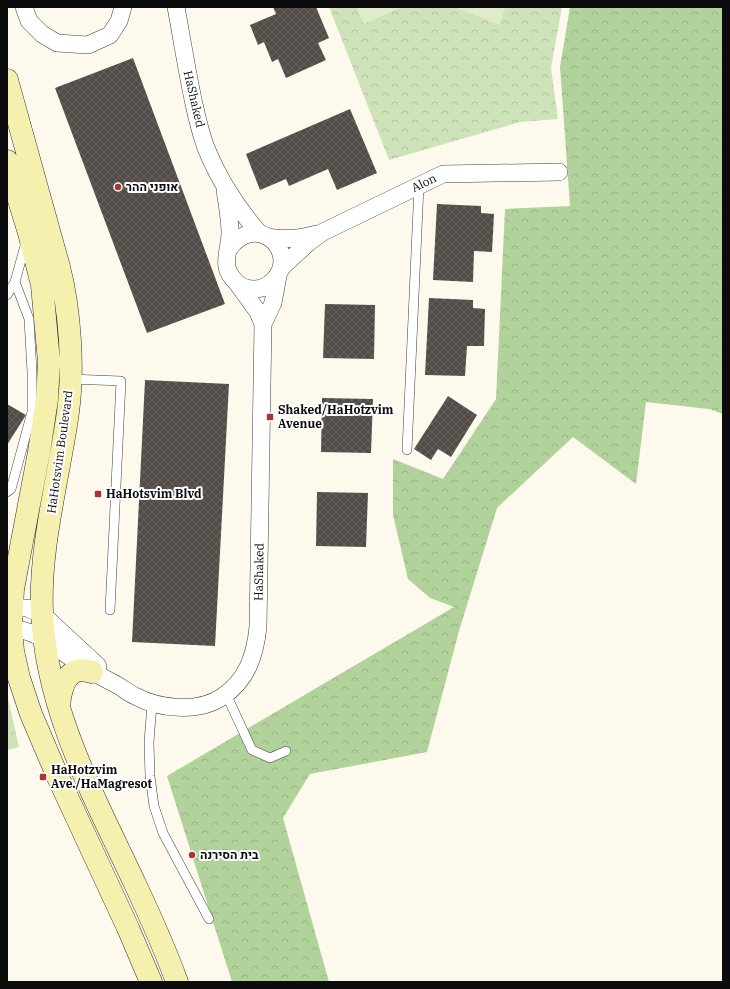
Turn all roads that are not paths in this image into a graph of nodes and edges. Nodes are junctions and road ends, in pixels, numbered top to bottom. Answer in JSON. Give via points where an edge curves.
{"nodes":[{"id":1,"x":24,"y":7,"type":"edge"},
{"id":2,"x":123,"y":7,"type":"edge"},
{"id":3,"x":176,"y":7,"type":"edge"},
{"id":4,"x":7,"y":80,"type":"edge"},
{"id":5,"x":8,"y":172,"type":"edge"},
{"id":6,"x":559,"y":172,"type":"dead end"},
{"id":7,"x":420,"y":186,"type":"junction"},
{"id":8,"x":225,"y":187,"type":"junction"},
{"id":9,"x":323,"y":232,"type":"junction"},
{"id":10,"x":29,"y":233,"type":"junction"},
{"id":11,"x":264,"y":235,"type":"junction"},
{"id":12,"x":229,"y":249,"type":"junction"},
{"id":13,"x":279,"y":272,"type":"junction"},
{"id":14,"x":15,"y":282,"type":"junction"},
{"id":15,"x":237,"y":283,"type":"junction"},
{"id":16,"x":7,"y":295,"type":"edge"},
{"id":17,"x":263,"y":324,"type":"junction"},
{"id":18,"x":70,"y":379,"type":"junction"},
{"id":19,"x":407,"y":450,"type":"dead end"},
{"id":20,"x":7,"y":492,"type":"edge"},
{"id":21,"x":110,"y":610,"type":"dead end"},
{"id":22,"x":42,"y":614,"type":"junction"},
{"id":23,"x":9,"y":618,"type":"edge"},
{"id":24,"x":44,"y":639,"type":"junction"},
{"id":25,"x":92,"y":672,"type":"junction"},
{"id":26,"x":13,"y":673,"type":"edge"},
{"id":27,"x":118,"y":686,"type":"junction"},
{"id":28,"x":226,"y":694,"type":"junction"},
{"id":29,"x":152,"y":704,"type":"junction"},
{"id":30,"x":58,"y":708,"type":"junction"},
{"id":31,"x":286,"y":751,"type":"dead end"},
{"id":32,"x":209,"y":919,"type":"dead end"},
{"id":33,"x":151,"y":982,"type":"edge"},
{"id":34,"x":177,"y":982,"type":"edge"}],
"edges":[{"from":1,"to":2,"type":"street","via":[[30,22],[42,34],[57,43],[88,45],[110,35],[119,21]]},
{"from":3,"to":8,"type":"street","name":"HaShaked","via":[[197,117],[206,147]]},
{"from":4,"to":18,"type":"main road","name":"HaHotsvim Boulevard","via":[[64,287]]},
{"from":5,"to":10,"type":"main road","name":"HaHotsvim Boulevard"},
{"from":6,"to":7,"type":"street","name":"Alon","via":[[443,174]]},
{"from":7,"to":9,"type":"street","name":"Alon"},
{"from":7,"to":19,"type":"lane"},
{"from":8,"to":11,"type":"street","name":"HaShaked","via":[[244,215]]},
{"from":8,"to":12,"type":"street","name":"HaShaked","via":[[230,232]]},
{"from":9,"to":11,"type":"street","name":"Alon","via":[[290,240]]},
{"from":9,"to":13,"type":"street","name":"Alon","via":[[309,242]]},
{"from":10,"to":14,"type":"lane"},
{"from":10,"to":23,"type":"main road","name":"HaHotsvim Boulevard","via":[[42,285],[49,362],[48,384],[39,452]]},
{"from":11,"to":12,"type":"street","via":[[250,233],[242,236]]},
{"from":11,"to":13,"type":"street","via":[[275,242],[280,250],[282,259]]},
{"from":12,"to":15,"type":"street","via":[[226,258],[227,268]]},
{"from":13,"to":15,"type":"street","via":[[272,283],[264,287],[246,288]]},
{"from":13,"to":17,"type":"street","name":"HaShaked","via":[[273,302]]},
{"from":14,"to":16,"type":"lane"},
{"from":14,"to":20,"type":"lane","via":[[29,319],[32,412],[11,489]]},
{"from":15,"to":17,"type":"street","name":"HaShaked","via":[[258,312]]},
{"from":17,"to":28,"type":"street","name":"HaShaked","via":[[258,627],[256,646],[249,665],[237,684]]},
{"from":18,"to":21,"type":"lane","via":[[121,381]]},
{"from":18,"to":22,"type":"main road","name":"HaHotsvim Boulevard","via":[[68,410],[44,555]]},
{"from":22,"to":23,"type":"street","via":[[27,608]]},
{"from":22,"to":24,"type":"main road","name":"HaHotsvim Boulevard"},
{"from":22,"to":27,"type":"street","name":"HaShaked"},
{"from":23,"to":24,"type":"street","name":"HaShaked","via":[[24,631]]},
{"from":23,"to":26,"type":"main road","name":"HaHotsvim Boulevard"},
{"from":24,"to":25,"type":"street","name":"HaShaked"},
{"from":24,"to":30,"type":"main road","name":"HaHotsvim Boulevard"},
{"from":25,"to":27,"type":"street","name":"HaShaked"},
{"from":25,"to":30,"type":"main road","via":[[81,670],[72,673],[63,686]]},
{"from":26,"to":33,"type":"main road","name":"HaHotsvim Boulevard"},
{"from":27,"to":29,"type":"street","name":"HaShaked"},
{"from":28,"to":29,"type":"street","name":"HaShaked","via":[[216,701],[196,706],[175,708]]},
{"from":28,"to":31,"type":"lane","via":[[252,750],[270,758]]},
{"from":29,"to":32,"type":"lane","via":[[149,742],[154,806],[163,833]]},
{"from":30,"to":34,"type":"main road","name":"HaHotsvim Boulevard","via":[[81,768],[160,938]]}]}
